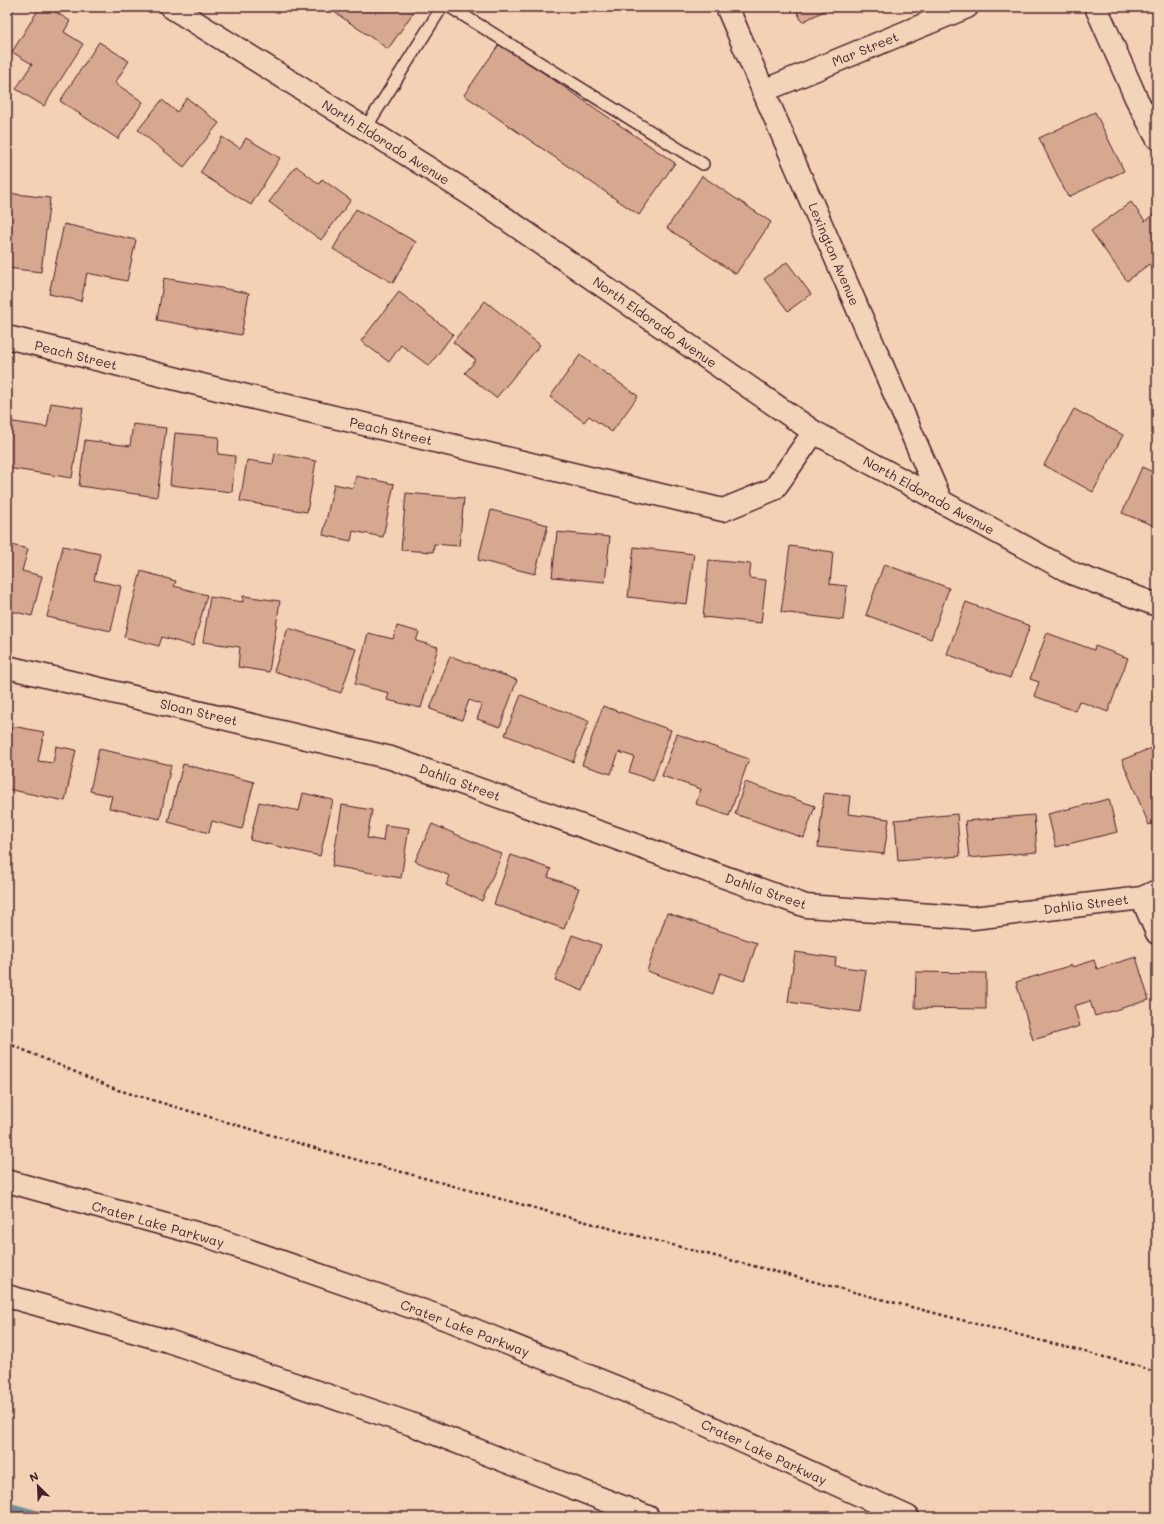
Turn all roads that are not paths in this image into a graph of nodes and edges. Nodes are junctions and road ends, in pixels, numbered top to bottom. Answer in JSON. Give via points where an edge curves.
{"nodes":[{"id":1,"x":171,"y":7,"type":"edge"},
{"id":2,"x":442,"y":7,"type":"edge"},
{"id":3,"x":450,"y":7,"type":"edge"},
{"id":4,"x":727,"y":7,"type":"edge"},
{"id":5,"x":967,"y":7,"type":"edge"},
{"id":6,"x":1096,"y":7,"type":"edge"},
{"id":7,"x":764,"y":91,"type":"junction"},
{"id":8,"x":365,"y":129,"type":"junction"},
{"id":9,"x":1157,"y":138,"type":"edge"},
{"id":10,"x":703,"y":164,"type":"dead end"},
{"id":11,"x":7,"y":338,"type":"edge"},
{"id":12,"x":814,"y":432,"type":"junction"},
{"id":13,"x":941,"y":501,"type":"junction"},
{"id":14,"x":1157,"y":605,"type":"edge"},
{"id":15,"x":7,"y":667,"type":"edge"},
{"id":16,"x":391,"y":758,"type":"joint"},
{"id":17,"x":1150,"y":894,"type":"edge"},
{"id":18,"x":1157,"y":932,"type":"edge"},
{"id":19,"x":7,"y":1181,"type":"edge"},
{"id":20,"x":7,"y":1296,"type":"edge"},
{"id":21,"x":648,"y":1517,"type":"edge"},
{"id":22,"x":908,"y":1517,"type":"edge"}],
"edges":[{"from":1,"to":8,"type":"street","name":"North Eldorado Avenue"},
{"from":2,"to":8,"type":"lane"},
{"from":3,"to":10,"type":"lane"},
{"from":4,"to":7,"type":"street","name":"Lexington Avenue"},
{"from":5,"to":7,"type":"street","name":"Mar Street"},
{"from":6,"to":9,"type":"street","via":[[1136,98]]},
{"from":7,"to":13,"type":"street","name":"Lexington Avenue"},
{"from":8,"to":12,"type":"street","name":"North Eldorado Avenue","via":[[473,196]]},
{"from":11,"to":12,"type":"street","name":"Peach Street","via":[[723,510],[774,489]]},
{"from":12,"to":13,"type":"street","name":"North Eldorado Avenue"},
{"from":13,"to":14,"type":"street","name":"North Eldorado Avenue","via":[[1074,574]]},
{"from":15,"to":16,"type":"street","name":"Sloan Street"},
{"from":16,"to":17,"type":"street","name":"Dahlia Street","via":[[806,906],[973,918]]},
{"from":17,"to":18,"type":"street"},
{"from":19,"to":22,"type":"street","name":"Crater Lake Parkway","via":[[210,1237],[452,1321],[678,1412]]},
{"from":20,"to":21,"type":"street","via":[[168,1340],[411,1424]]}]}
